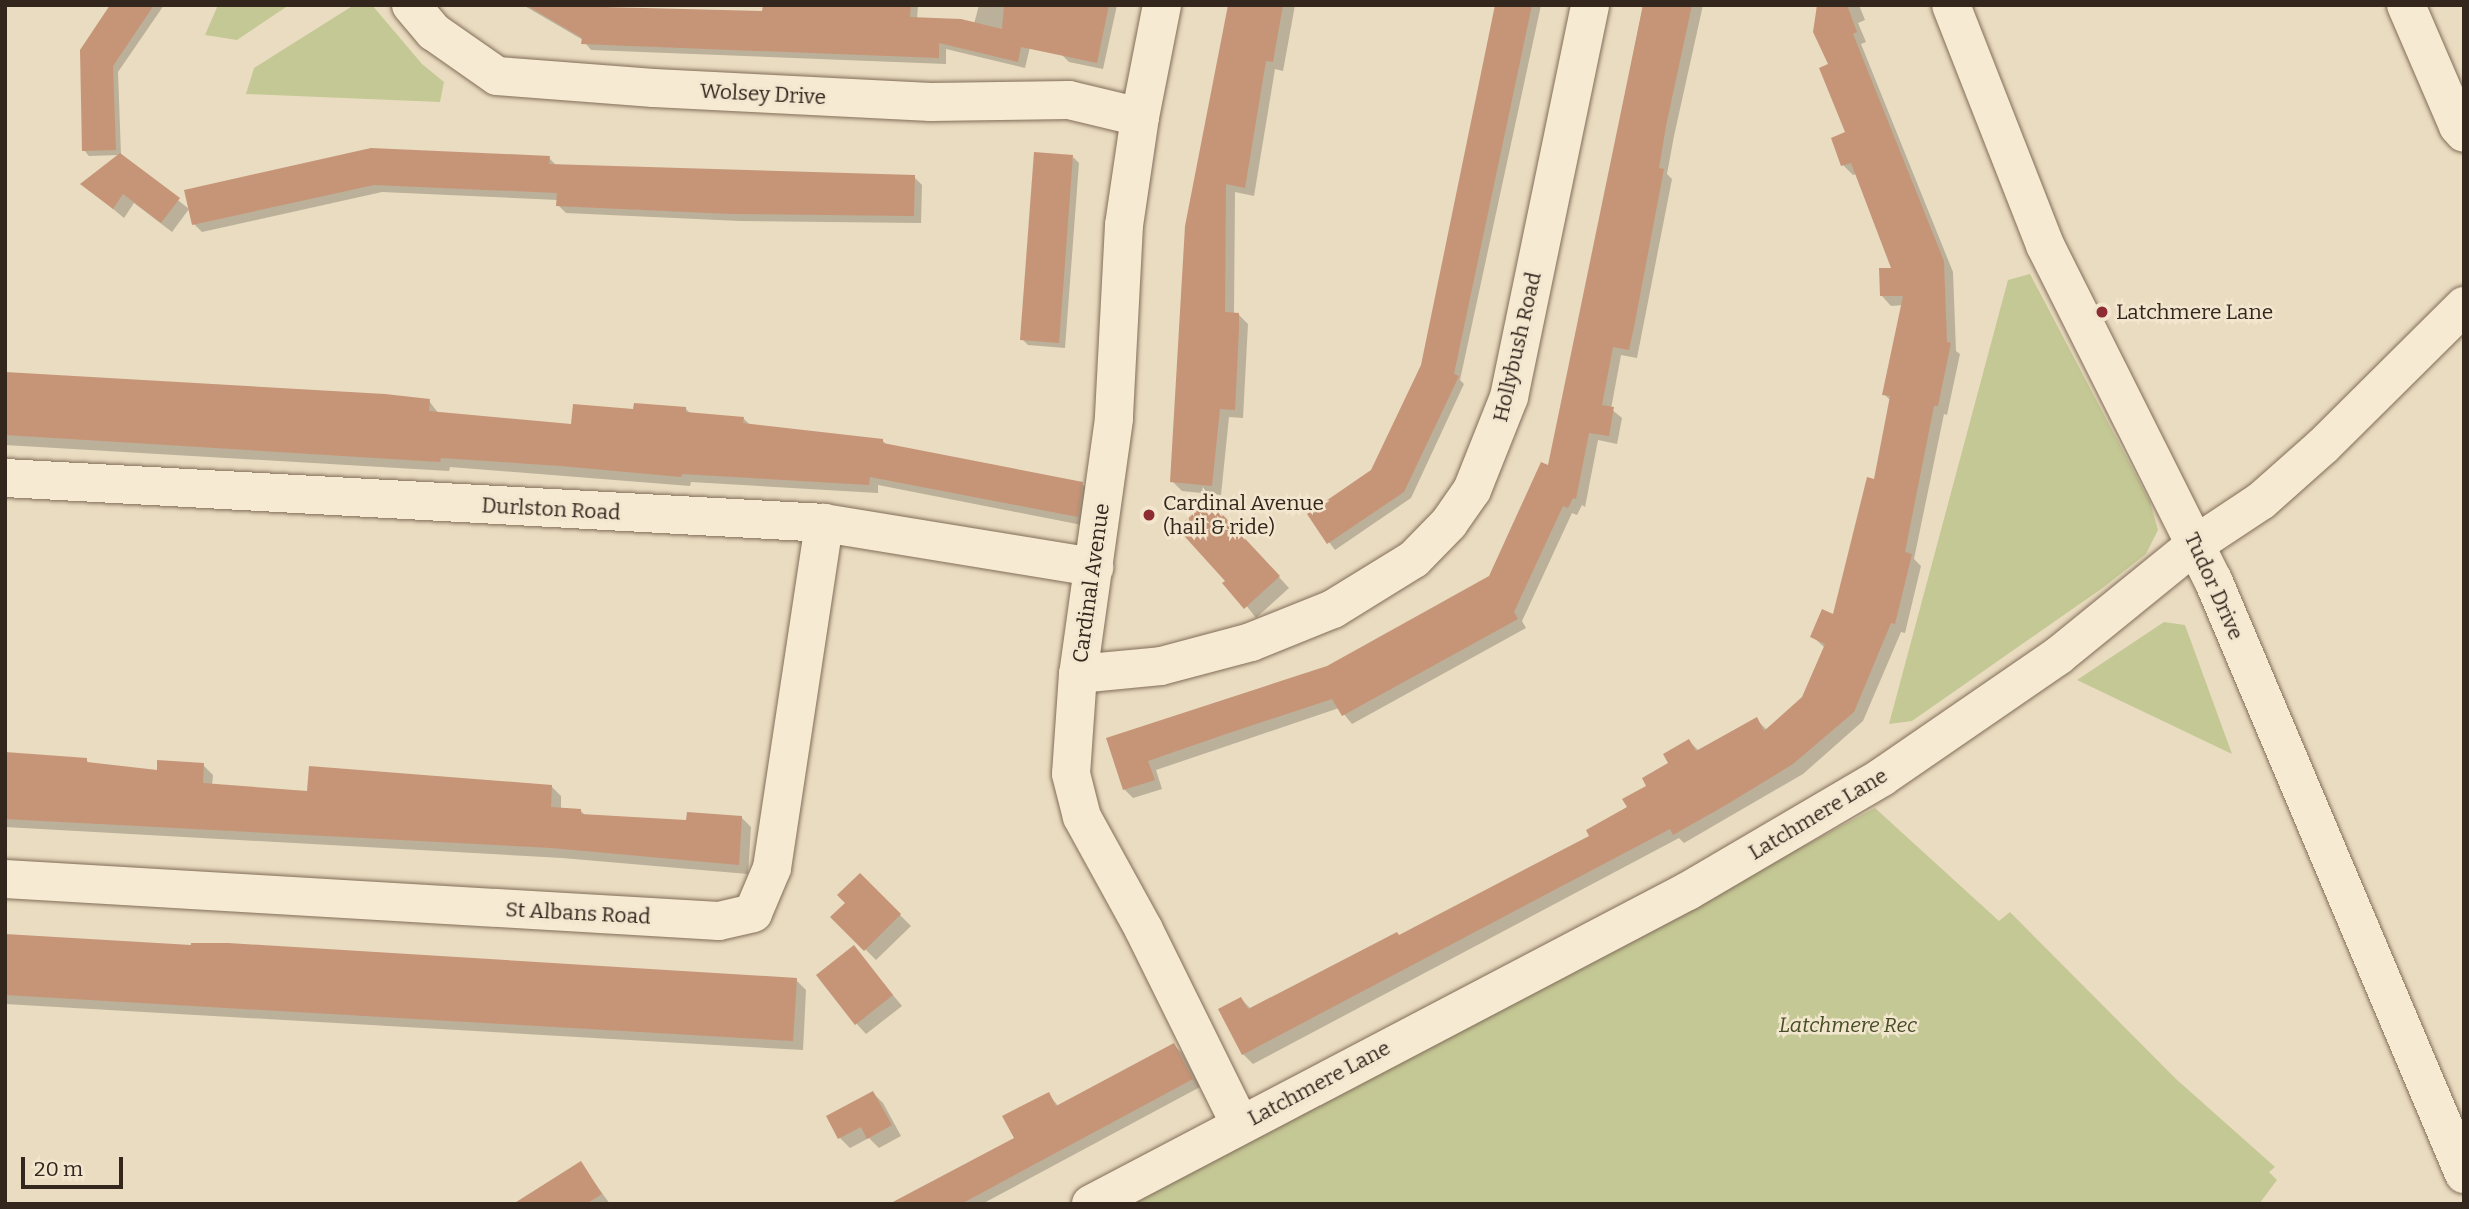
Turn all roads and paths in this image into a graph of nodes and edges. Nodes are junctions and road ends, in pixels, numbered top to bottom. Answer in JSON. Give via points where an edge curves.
{"nodes":[{"id":1,"x":411,"y":5,"type":"edge"},
{"id":2,"x":1162,"y":5,"type":"edge"},
{"id":3,"x":1590,"y":5,"type":"edge"},
{"id":4,"x":1951,"y":5,"type":"edge"},
{"id":5,"x":2406,"y":5,"type":"edge"},
{"id":6,"x":1140,"y":117,"type":"junction"},
{"id":7,"x":2464,"y":133,"type":"edge"},
{"id":8,"x":2464,"y":306,"type":"edge"},
{"id":9,"x":5,"y":478,"type":"edge"},
{"id":10,"x":824,"y":523,"type":"junction"},
{"id":11,"x":2196,"y":544,"type":"junction"},
{"id":12,"x":1094,"y":567,"type":"junction"},
{"id":13,"x":1078,"y":674,"type":"junction"},
{"id":14,"x":5,"y":879,"type":"edge"},
{"id":15,"x":1240,"y":1124,"type":"junction"},
{"id":16,"x":2464,"y":1174,"type":"edge"},
{"id":17,"x":1091,"y":1204,"type":"edge"}],
"edges":[{"from":1,"to":6,"type":"street","name":"Wolsey Drive","via":[[434,32],[497,76],[931,102],[1069,100]]},
{"from":2,"to":6,"type":"street","name":"Cardinal Avenue"},
{"from":3,"to":13,"type":"street","name":"Hollybush Road","via":[[1509,397],[1472,490],[1449,523],[1414,559],[1333,609],[1251,642],[1161,666]]},
{"from":4,"to":11,"type":"street","name":"Tudor Drive","via":[[2045,245]]},
{"from":5,"to":7,"type":"street"},
{"from":6,"to":12,"type":"street","name":"Cardinal Avenue","via":[[1124,225],[1114,419]]},
{"from":8,"to":11,"type":"street","name":"Latchmere Lane","via":[[2323,446],[2261,501]]},
{"from":9,"to":10,"type":"street","name":"Durlston Road"},
{"from":10,"to":12,"type":"street","name":"Durlston Road"},
{"from":10,"to":14,"type":"street","name":"St Albans Road","via":[[772,868],[753,913],[719,920]]},
{"from":11,"to":15,"type":"street","name":"Latchmere Lane","via":[[2059,656],[1882,777],[1688,891]]},
{"from":11,"to":16,"type":"street","name":"Tudor Drive"},
{"from":12,"to":13,"type":"street","name":"Cardinal Avenue"},
{"from":13,"to":15,"type":"street","name":"Cardinal Avenue","via":[[1071,774],[1082,817]]},
{"from":15,"to":17,"type":"street","name":"Latchmere Lane"}]}
